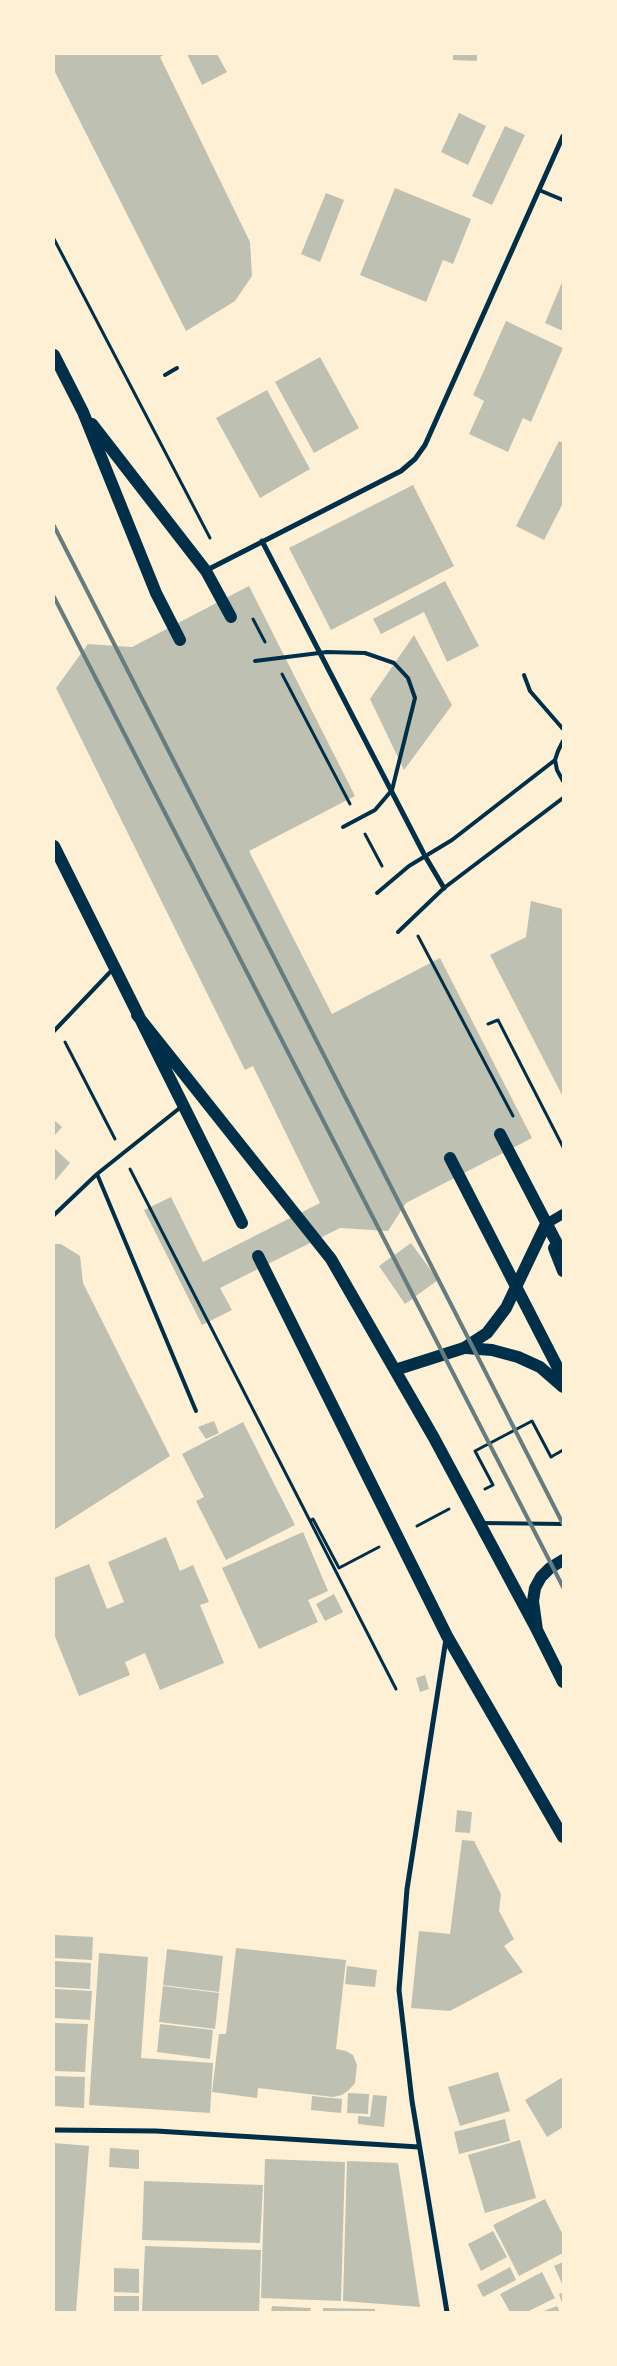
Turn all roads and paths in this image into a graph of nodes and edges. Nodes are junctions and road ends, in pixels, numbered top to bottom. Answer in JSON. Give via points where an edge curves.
{"nodes":[{"id":1,"x":563,"y":136,"type":"edge"},
{"id":2,"x":539,"y":190,"type":"junction"},
{"id":3,"x":563,"y":200,"type":"edge"},
{"id":4,"x":54,"y":239,"type":"edge"},
{"id":5,"x":54,"y":355,"type":"edge"},
{"id":6,"x":177,"y":368,"type":"dead end"},
{"id":7,"x":165,"y":374,"type":"dead end"},
{"id":8,"x":83,"y":412,"type":"junction"},
{"id":9,"x":262,"y":541,"type":"junction"},
{"id":10,"x":223,"y":562,"type":"junction"},
{"id":11,"x":206,"y":571,"type":"junction"},
{"id":12,"x":251,"y":615,"type":"dead end"},
{"id":13,"x":231,"y":616,"type":"dead end"},
{"id":14,"x":180,"y":640,"type":"dead end"},
{"id":15,"x":321,"y":652,"type":"junction"},
{"id":16,"x":274,"y":659,"type":"junction"},
{"id":17,"x":254,"y":661,"type":"dead end"},
{"id":18,"x":524,"y":675,"type":"dead end"},
{"id":19,"x":563,"y":729,"type":"edge"},
{"id":20,"x":563,"y":741,"type":"edge"},
{"id":21,"x":555,"y":760,"type":"junction"},
{"id":22,"x":563,"y":782,"type":"edge"},
{"id":23,"x":392,"y":790,"type":"junction"},
{"id":24,"x":563,"y":798,"type":"edge"},
{"id":25,"x":358,"y":819,"type":"junction"},
{"id":26,"x":343,"y":827,"type":"dead end"},
{"id":27,"x":54,"y":846,"type":"edge"},
{"id":28,"x":425,"y":856,"type":"junction"},
{"id":29,"x":390,"y":880,"type":"junction"},
{"id":30,"x":444,"y":888,"type":"junction"},
{"id":31,"x":377,"y":893,"type":"dead end"},
{"id":32,"x":409,"y":919,"type":"junction"},
{"id":33,"x":398,"y":932,"type":"dead end"},
{"id":34,"x":114,"y":968,"type":"junction"},
{"id":35,"x":137,"y":1015,"type":"junction"},
{"id":36,"x":488,"y":1024,"type":"dead end"},
{"id":37,"x":58,"y":1027,"type":"junction"},
{"id":38,"x":54,"y":1031,"type":"edge"},
{"id":39,"x":182,"y":1106,"type":"junction"},
{"id":40,"x":513,"y":1117,"type":"dead end"},
{"id":41,"x":500,"y":1134,"type":"dead end"},
{"id":42,"x":563,"y":1147,"type":"edge"},
{"id":43,"x":122,"y":1154,"type":"junction"},
{"id":44,"x":450,"y":1158,"type":"dead end"},
{"id":45,"x":97,"y":1174,"type":"junction"},
{"id":46,"x":563,"y":1214,"type":"edge"},
{"id":47,"x":54,"y":1215,"type":"edge"},
{"id":48,"x":242,"y":1224,"type":"dead end"},
{"id":49,"x":546,"y":1224,"type":"junction"},
{"id":50,"x":563,"y":1254,"type":"edge"},
{"id":51,"x":258,"y":1256,"type":"dead end"},
{"id":52,"x":509,"y":1271,"type":"junction"},
{"id":53,"x":563,"y":1271,"type":"edge"},
{"id":54,"x":517,"y":1287,"type":"junction"},
{"id":55,"x":498,"y":1321,"type":"junction"},
{"id":56,"x":464,"y":1348,"type":"junction"},
{"id":57,"x":395,"y":1370,"type":"junction"},
{"id":58,"x":563,"y":1378,"type":"edge"},
{"id":59,"x":563,"y":1387,"type":"edge"},
{"id":60,"x":196,"y":1411,"type":"dead end"},
{"id":61,"x":563,"y":1450,"type":"edge"},
{"id":62,"x":493,"y":1485,"type":"dead end"},
{"id":63,"x":310,"y":1521,"type":"junction"},
{"id":64,"x":478,"y":1523,"type":"junction"},
{"id":65,"x":563,"y":1524,"type":"edge"},
{"id":66,"x":563,"y":1560,"type":"edge"},
{"id":67,"x":339,"y":1568,"type":"dead end"},
{"id":68,"x":537,"y":1630,"type":"junction"},
{"id":69,"x":447,"y":1636,"type":"junction"},
{"id":70,"x":563,"y":1682,"type":"edge"},
{"id":71,"x":396,"y":1689,"type":"dead end"},
{"id":72,"x":563,"y":1837,"type":"edge"},
{"id":73,"x":54,"y":2130,"type":"edge"},
{"id":74,"x":419,"y":2147,"type":"junction"},
{"id":75,"x":447,"y":2312,"type":"edge"}],
"edges":[{"from":1,"to":2,"type":"street"},
{"from":2,"to":3,"type":"lane"},
{"from":2,"to":9,"type":"street","via":[[425,445],[415,459],[401,471]]},
{"from":4,"to":10,"type":"path"},
{"from":5,"to":8,"type":"main road"},
{"from":6,"to":7,"type":"lane"},
{"from":8,"to":11,"type":"main road"},
{"from":8,"to":14,"type":"main road","via":[[156,593]]},
{"from":9,"to":10,"type":"street"},
{"from":9,"to":15,"type":"street"},
{"from":10,"to":11,"type":"street"},
{"from":11,"to":13,"type":"main road"},
{"from":12,"to":16,"type":"path"},
{"from":15,"to":16,"type":"lane"},
{"from":15,"to":23,"type":"street"},
{"from":15,"to":23,"type":"lane","via":[[366,654],[394,663],[408,678],[415,698]]},
{"from":16,"to":17,"type":"lane"},
{"from":16,"to":25,"type":"path"},
{"from":18,"to":19,"type":"lane","via":[[530,691]]},
{"from":20,"to":21,"type":"lane"},
{"from":21,"to":22,"type":"lane"},
{"from":21,"to":28,"type":"lane","via":[[452,840]]},
{"from":23,"to":25,"type":"lane","via":[[375,810]]},
{"from":23,"to":28,"type":"street"},
{"from":24,"to":30,"type":"lane"},
{"from":25,"to":26,"type":"lane"},
{"from":25,"to":29,"type":"path"},
{"from":27,"to":34,"type":"main road"},
{"from":28,"to":29,"type":"lane"},
{"from":28,"to":30,"type":"street"},
{"from":29,"to":31,"type":"lane"},
{"from":30,"to":32,"type":"lane"},
{"from":32,"to":33,"type":"lane"},
{"from":32,"to":40,"type":"path"},
{"from":34,"to":35,"type":"main road"},
{"from":34,"to":37,"type":"lane"},
{"from":35,"to":39,"type":"main road"},
{"from":35,"to":57,"type":"main road","via":[[331,1259]]},
{"from":36,"to":42,"type":"path","via":[[498,1020]]},
{"from":37,"to":38,"type":"lane"},
{"from":37,"to":43,"type":"path"},
{"from":39,"to":43,"type":"lane"},
{"from":39,"to":48,"type":"main road"},
{"from":41,"to":49,"type":"main road"},
{"from":43,"to":45,"type":"lane"},
{"from":43,"to":63,"type":"path"},
{"from":44,"to":52,"type":"main road"},
{"from":45,"to":47,"type":"lane"},
{"from":45,"to":60,"type":"lane"},
{"from":46,"to":49,"type":"main road"},
{"from":49,"to":50,"type":"main road"},
{"from":49,"to":53,"type":"main road"},
{"from":49,"to":54,"type":"main road"},
{"from":51,"to":69,"type":"main road"},
{"from":52,"to":54,"type":"main road"},
{"from":52,"to":55,"type":"main road"},
{"from":54,"to":55,"type":"main road"},
{"from":54,"to":58,"type":"main road"},
{"from":55,"to":56,"type":"main road","via":[[481,1338]]},
{"from":56,"to":57,"type":"main road"},
{"from":56,"to":59,"type":"main road","via":[[492,1350],[518,1357],[540,1367]]},
{"from":57,"to":64,"type":"main road"},
{"from":61,"to":62,"type":"path","via":[[551,1457],[532,1421],[475,1451]]},
{"from":63,"to":67,"type":"path","via":[[313,1519]]},
{"from":63,"to":71,"type":"path"},
{"from":64,"to":65,"type":"lane"},
{"from":64,"to":68,"type":"main road"},
{"from":66,"to":68,"type":"main road","via":[[537,1582],[533,1601]]},
{"from":68,"to":70,"type":"main road"},
{"from":69,"to":72,"type":"main road"},
{"from":69,"to":74,"type":"street","via":[[407,1888],[399,1990]]},
{"from":73,"to":74,"type":"street","via":[[156,2131]]},
{"from":74,"to":75,"type":"street"}]}
